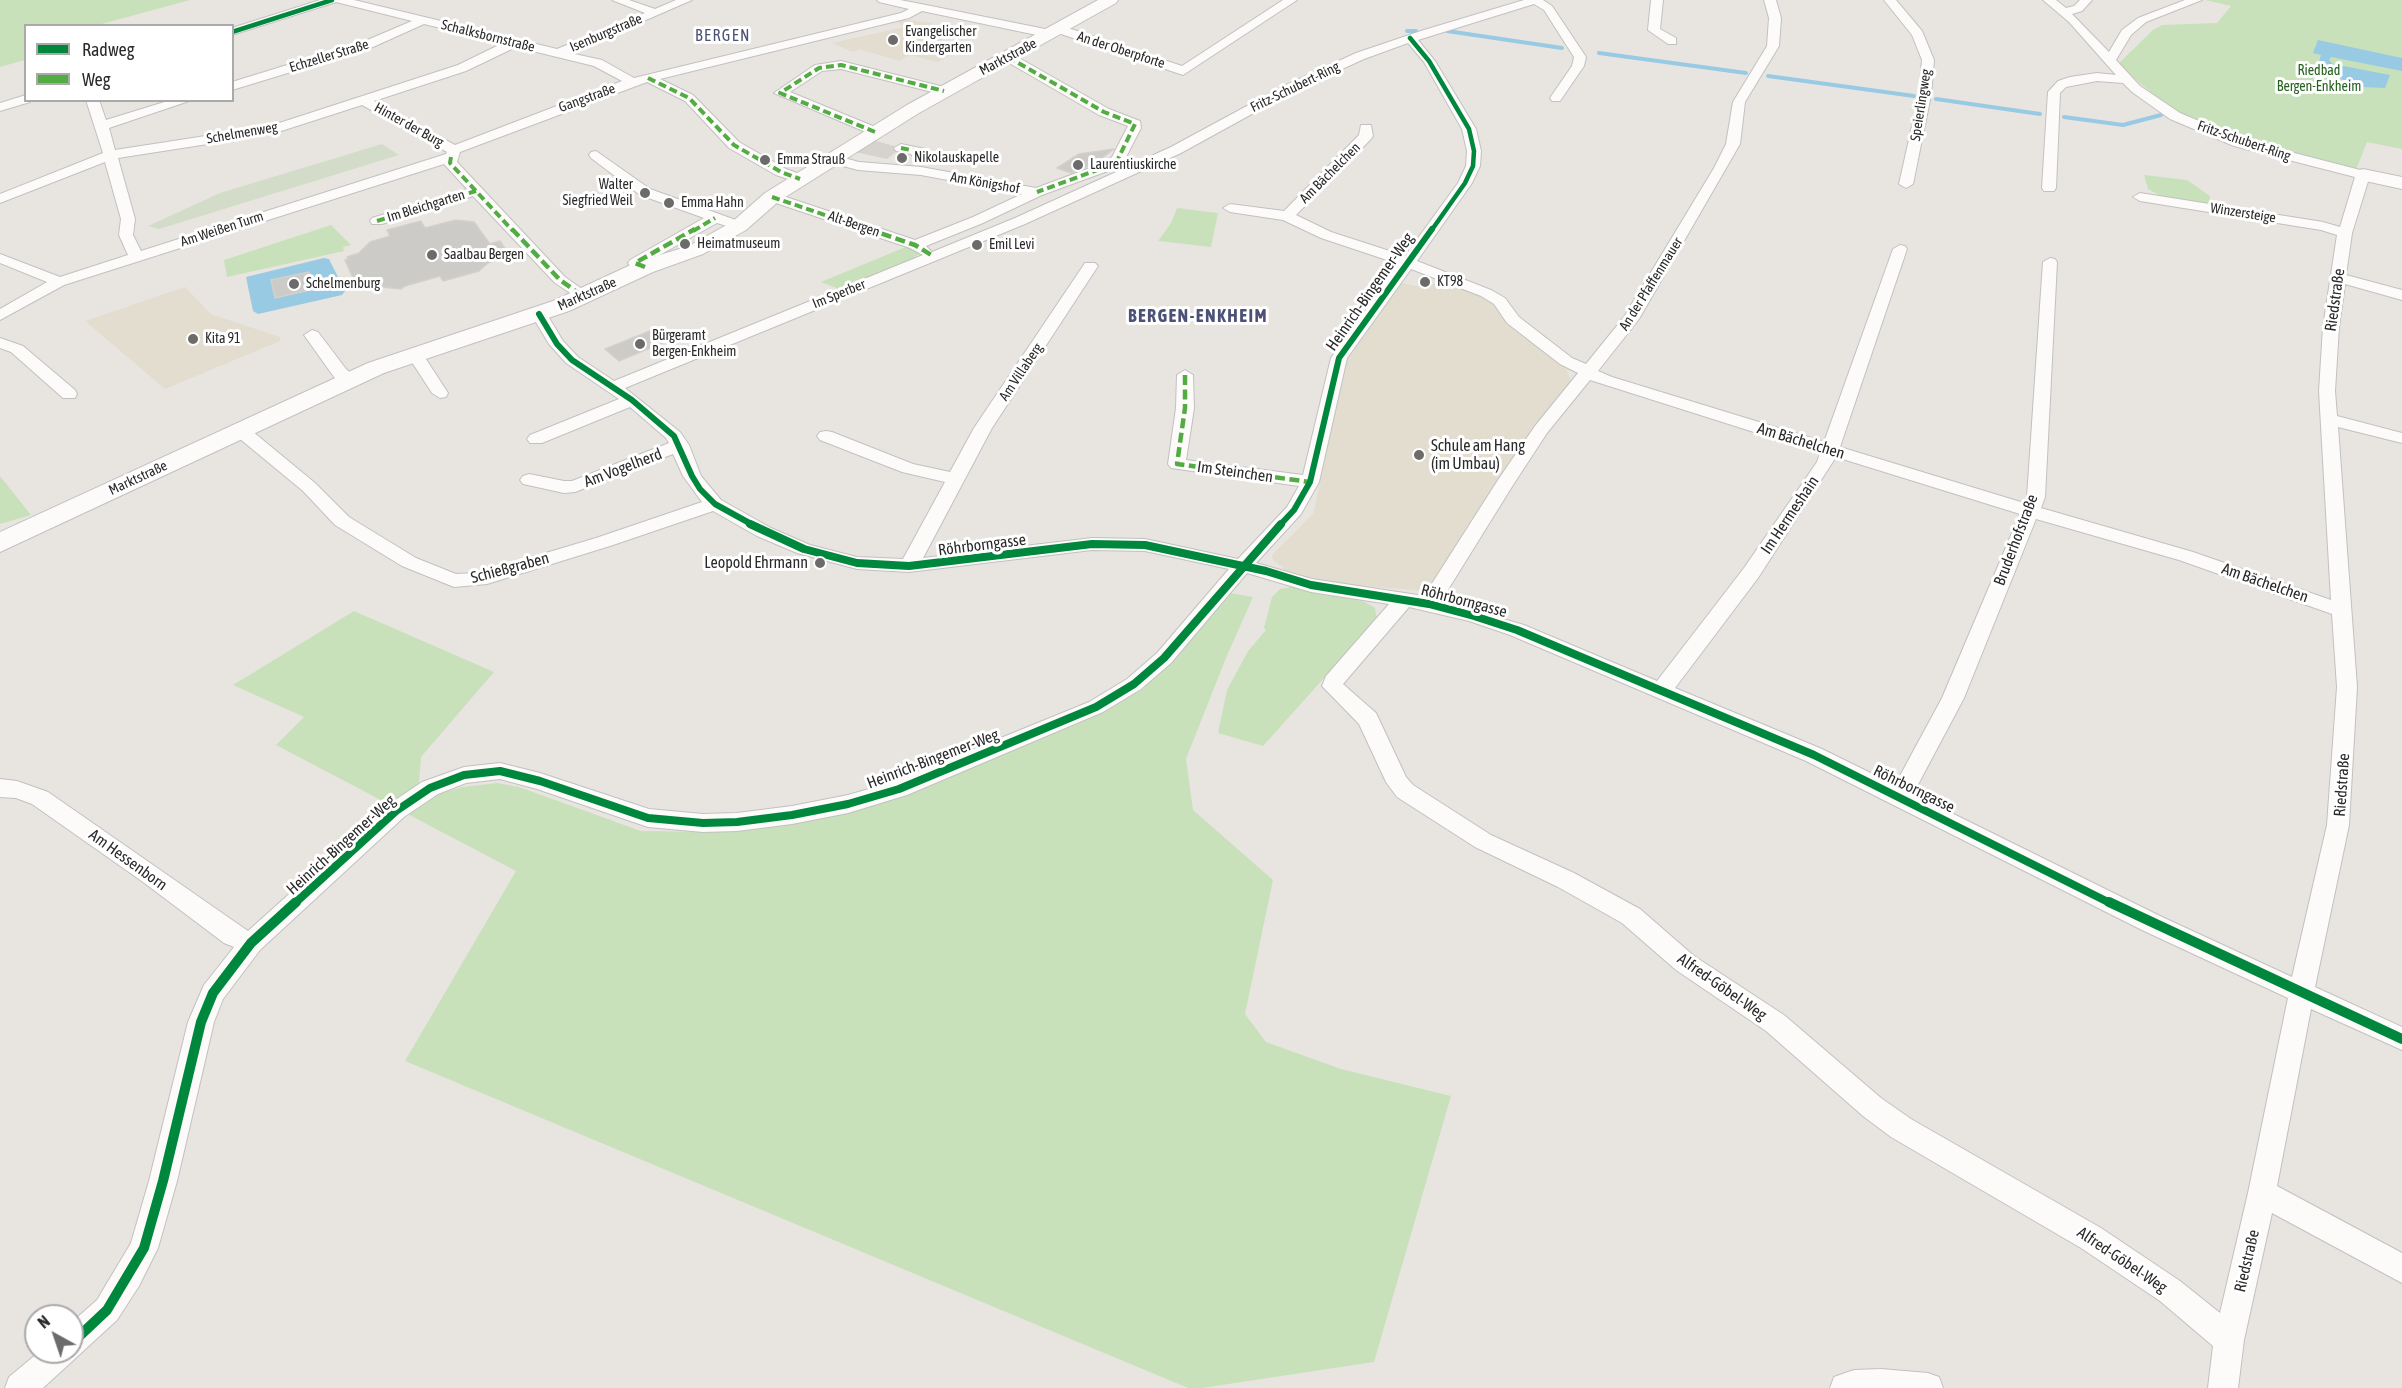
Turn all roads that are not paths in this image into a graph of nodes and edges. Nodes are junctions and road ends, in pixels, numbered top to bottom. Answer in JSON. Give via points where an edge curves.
{"nodes":[{"id":1,"x":332,"y":0,"type":"edge"},
{"id":2,"x":340,"y":0,"type":"edge"},
{"id":3,"x":618,"y":0,"type":"edge"},
{"id":4,"x":686,"y":0,"type":"edge"},
{"id":5,"x":883,"y":0,"type":"edge"},
{"id":6,"x":1110,"y":0,"type":"edge"},
{"id":7,"x":1291,"y":0,"type":"edge"},
{"id":8,"x":1536,"y":0,"type":"edge"},
{"id":9,"x":1657,"y":0,"type":"edge"},
{"id":10,"x":1770,"y":0,"type":"edge"},
{"id":11,"x":1890,"y":0,"type":"edge"},
{"id":12,"x":2049,"y":0,"type":"edge"},
{"id":13,"x":2086,"y":0,"type":"edge"},
{"id":14,"x":2196,"y":0,"type":"edge"},
{"id":15,"x":921,"y":7,"type":"junction"},
{"id":16,"x":2065,"y":12,"type":"junction"},
{"id":17,"x":656,"y":13,"type":"junction"},
{"id":18,"x":424,"y":20,"type":"junction"},
{"id":19,"x":234,"y":31,"type":"edge"},
{"id":20,"x":1055,"y":32,"type":"junction"},
{"id":21,"x":1410,"y":38,"type":"junction"},
{"id":22,"x":1672,"y":41,"type":"dead end"},
{"id":23,"x":514,"y":43,"type":"junction"},
{"id":24,"x":559,"y":53,"type":"junction"},
{"id":25,"x":1008,"y":57,"type":"junction"},
{"id":26,"x":2110,"y":61,"type":"junction"},
{"id":27,"x":648,"y":78,"type":"junction"},
{"id":28,"x":2126,"y":79,"type":"junction"},
{"id":29,"x":632,"y":82,"type":"junction"},
{"id":30,"x":234,"y":85,"type":"edge"},
{"id":31,"x":944,"y":91,"type":"junction"},
{"id":32,"x":1556,"y":98,"type":"dead end"},
{"id":33,"x":24,"y":100,"type":"edge"},
{"id":34,"x":363,"y":100,"type":"junction"},
{"id":35,"x":93,"y":102,"type":"edge"},
{"id":36,"x":180,"y":102,"type":"edge"},
{"id":37,"x":0,"y":107,"type":"edge"},
{"id":38,"x":102,"y":126,"type":"junction"},
{"id":39,"x":1366,"y":128,"type":"dead end"},
{"id":40,"x":875,"y":132,"type":"junction"},
{"id":41,"x":901,"y":148,"type":"dead end"},
{"id":42,"x":453,"y":154,"type":"junction"},
{"id":43,"x":596,"y":154,"type":"dead end"},
{"id":44,"x":918,"y":154,"type":"dead end"},
{"id":45,"x":110,"y":155,"type":"junction"},
{"id":46,"x":833,"y":159,"type":"junction"},
{"id":47,"x":2363,"y":175,"type":"junction"},
{"id":48,"x":800,"y":180,"type":"junction"},
{"id":49,"x":2402,"y":183,"type":"edge"},
{"id":50,"x":1906,"y":184,"type":"dead end"},
{"id":51,"x":2049,"y":188,"type":"dead end"},
{"id":52,"x":476,"y":190,"type":"junction"},
{"id":53,"x":1037,"y":192,"type":"junction"},
{"id":54,"x":772,"y":196,"type":"junction"},
{"id":55,"x":2140,"y":197,"type":"dead end"},
{"id":56,"x":0,"y":199,"type":"edge"},
{"id":57,"x":1064,"y":201,"type":"junction"},
{"id":58,"x":1230,"y":208,"type":"dead end"},
{"id":59,"x":1287,"y":216,"type":"junction"},
{"id":60,"x":715,"y":218,"type":"junction"},
{"id":61,"x":377,"y":221,"type":"dead end"},
{"id":62,"x":739,"y":226,"type":"junction"},
{"id":63,"x":2345,"y":233,"type":"junction"},
{"id":64,"x":915,"y":244,"type":"junction"},
{"id":65,"x":1900,"y":249,"type":"dead end"},
{"id":66,"x":136,"y":256,"type":"junction"},
{"id":67,"x":933,"y":256,"type":"junction"},
{"id":68,"x":0,"y":258,"type":"edge"},
{"id":69,"x":1407,"y":262,"type":"junction"},
{"id":70,"x":2050,"y":262,"type":"dead end"},
{"id":71,"x":1090,"y":266,"type":"dead end"},
{"id":72,"x":645,"y":267,"type":"junction"},
{"id":73,"x":2338,"y":277,"type":"junction"},
{"id":74,"x":59,"y":282,"type":"junction"},
{"id":75,"x":2402,"y":295,"type":"edge"},
{"id":76,"x":584,"y":297,"type":"junction"},
{"id":77,"x":539,"y":314,"type":"junction"},
{"id":78,"x":0,"y":315,"type":"edge"},
{"id":79,"x":312,"y":335,"type":"dead end"},
{"id":80,"x":0,"y":343,"type":"edge"},
{"id":81,"x":414,"y":353,"type":"junction"},
{"id":82,"x":1587,"y":372,"type":"junction"},
{"id":83,"x":1185,"y":375,"type":"dead end"},
{"id":84,"x":348,"y":380,"type":"junction"},
{"id":85,"x":613,"y":387,"type":"junction"},
{"id":86,"x":440,"y":393,"type":"dead end"},
{"id":87,"x":69,"y":394,"type":"dead end"},
{"id":88,"x":632,"y":400,"type":"junction"},
{"id":89,"x":2328,"y":418,"type":"junction"},
{"id":90,"x":240,"y":430,"type":"junction"},
{"id":91,"x":826,"y":436,"type":"dead end"},
{"id":92,"x":2402,"y":438,"type":"edge"},
{"id":93,"x":536,"y":439,"type":"dead end"},
{"id":94,"x":680,"y":445,"type":"junction"},
{"id":95,"x":1830,"y":450,"type":"junction"},
{"id":96,"x":955,"y":479,"type":"junction"},
{"id":97,"x":529,"y":480,"type":"dead end"},
{"id":98,"x":1310,"y":482,"type":"junction"},
{"id":99,"x":715,"y":504,"type":"junction"},
{"id":100,"x":2031,"y":511,"type":"junction"},
{"id":101,"x":0,"y":543,"type":"edge"},
{"id":102,"x":909,"y":566,"type":"junction"},
{"id":103,"x":1242,"y":566,"type":"junction"},
{"id":104,"x":1417,"y":601,"type":"junction"},
{"id":105,"x":2343,"y":611,"type":"junction"},
{"id":106,"x":1661,"y":691,"type":"junction"},
{"id":107,"x":0,"y":788,"type":"edge"},
{"id":108,"x":1900,"y":797,"type":"junction"},
{"id":109,"x":251,"y":943,"type":"junction"},
{"id":110,"x":2302,"y":994,"type":"junction"},
{"id":111,"x":2402,"y":1039,"type":"edge"},
{"id":112,"x":2262,"y":1193,"type":"junction"},
{"id":113,"x":2402,"y":1269,"type":"edge"},
{"id":114,"x":84,"y":1332,"type":"edge"},
{"id":115,"x":2229,"y":1340,"type":"junction"},
{"id":116,"x":48,"y":1364,"type":"edge"},
{"id":117,"x":20,"y":1388,"type":"edge"},
{"id":118,"x":1845,"y":1388,"type":"edge"},
{"id":119,"x":1928,"y":1388,"type":"edge"},
{"id":120,"x":2223,"y":1388,"type":"edge"}],
"edges":[{"from":1,"to":19,"type":"street"},
{"from":2,"to":18,"type":"street","name":"Schalksbornstraße"},
{"from":3,"to":17,"type":"street"},
{"from":4,"to":17,"type":"street","name":"Isenburgstraße"},
{"from":5,"to":15,"type":"street","name":"An der Oberpforte"},
{"from":6,"to":20,"type":"street","name":"Marktstraße"},
{"from":7,"to":20,"type":"street","name":"An der Oberpforte","via":[[1183,71]]},
{"from":8,"to":21,"type":"street","name":"Fritz-Schubert-Ring"},
{"from":8,"to":32,"type":"street","via":[[1548,8],[1580,57]]},
{"from":9,"to":22,"type":"street","via":[[1654,30]]},
{"from":10,"to":82,"type":"street","name":"An der Pfaffenmauer","via":[[1775,18],[1773,46],[1739,102],[1730,151],[1631,319]]},
{"from":11,"to":50,"type":"street","name":"Speierlingweg","via":[[1918,34],[1928,65]]},
{"from":12,"to":16,"type":"street","name":"Fritz-Schubert-Ring"},
{"from":13,"to":16,"type":"street","via":[[2078,9]]},
{"from":14,"to":26,"type":"street","via":[[2142,20],[2127,33]]},
{"from":15,"to":20,"type":"street","name":"An der Oberpforte"},
{"from":15,"to":27,"type":"street","name":"Gangstraße","via":[[905,16]]},
{"from":16,"to":26,"type":"street","name":"Fritz-Schubert-Ring"},
{"from":17,"to":24,"type":"street","name":"Isenburgstraße"},
{"from":18,"to":23,"type":"street","name":"Schalksbornstraße"},
{"from":18,"to":30,"type":"street","name":"Echzeller Straße","via":[[369,44]]},
{"from":20,"to":25,"type":"street","name":"Marktstraße"},
{"from":21,"to":57,"type":"street","name":"Fritz-Schubert-Ring","via":[[1345,63],[1200,138]]},
{"from":21,"to":69,"type":"street","name":"Heinrich-Bingemer-Weg","via":[[1429,61],[1469,129],[1474,151],[1473,166],[1464,183]]},
{"from":23,"to":24,"type":"street","name":"Schalksbornstraße"},
{"from":23,"to":34,"type":"street","name":"Schelmenweg","via":[[462,68]]},
{"from":24,"to":29,"type":"street","name":"Schalksbornstraße","via":[[598,63]]},
{"from":25,"to":31,"type":"street","name":"Marktstraße"},
{"from":25,"to":53,"type":"street","via":[[1104,112],[1135,124],[1118,159],[1111,165]]},
{"from":26,"to":28,"type":"street","name":"Fritz-Schubert-Ring"},
{"from":27,"to":29,"type":"street","name":"Gangstraße"},
{"from":27,"to":48,"type":"street","via":[[689,98],[734,145]]},
{"from":28,"to":47,"type":"street","name":"Fritz-Schubert-Ring","via":[[2164,109],[2206,130]]},
{"from":28,"to":51,"type":"street","via":[[2074,80],[2054,92]]},
{"from":29,"to":42,"type":"street","name":"Gangstraße"},
{"from":31,"to":40,"type":"street","name":"Marktstraße"},
{"from":31,"to":40,"type":"street","via":[[841,65],[819,68],[780,93]]},
{"from":33,"to":37,"type":"street"},
{"from":34,"to":42,"type":"street","name":"Hinter der Burg"},
{"from":34,"to":45,"type":"street","name":"Schelmenweg","via":[[272,130]]},
{"from":35,"to":38,"type":"street"},
{"from":36,"to":38,"type":"street"},
{"from":38,"to":45,"type":"street"},
{"from":39,"to":59,"type":"street","name":"Am Bächelchen","via":[[1366,136]]},
{"from":40,"to":46,"type":"street","name":"Marktstraße"},
{"from":41,"to":44,"type":"street"},
{"from":42,"to":52,"type":"street","via":[[450,163]]},
{"from":42,"to":66,"type":"street","name":"Am Weißen Turm"},
{"from":43,"to":60,"type":"street","via":[[645,192]]},
{"from":45,"to":56,"type":"street","name":"Schelmenweg"},
{"from":45,"to":66,"type":"street","via":[[128,219],[126,235]]},
{"from":46,"to":48,"type":"street","name":"Marktstraße"},
{"from":46,"to":53,"type":"street","name":"Am Königshof"},
{"from":47,"to":49,"type":"street"},
{"from":47,"to":63,"type":"street","name":"Riedstraße"},
{"from":48,"to":54,"type":"street","name":"Marktstraße"},
{"from":52,"to":61,"type":"street","name":"Im Bleichgarten"},
{"from":52,"to":76,"type":"street","via":[[560,280]]},
{"from":53,"to":57,"type":"street","name":"Am Königshof"},
{"from":53,"to":64,"type":"street"},
{"from":54,"to":62,"type":"street","name":"Marktstraße"},
{"from":54,"to":64,"type":"street","name":"Alt-Bergen"},
{"from":55,"to":63,"type":"street","name":"Winzersteige","via":[[2323,225]]},
{"from":57,"to":67,"type":"street","name":"Im Sperber"},
{"from":58,"to":59,"type":"street","name":"Am Bächelchen"},
{"from":59,"to":69,"type":"street","name":"Am Bächelchen","via":[[1326,235]]},
{"from":60,"to":62,"type":"street"},
{"from":60,"to":72,"type":"street","via":[[635,263]]},
{"from":62,"to":72,"type":"street","name":"Marktstraße","via":[[696,250]]},
{"from":63,"to":73,"type":"street","name":"Riedstraße"},
{"from":64,"to":67,"type":"street","name":"Alt-Bergen"},
{"from":65,"to":95,"type":"street","name":"Im Hermeshain"},
{"from":66,"to":74,"type":"street","name":"Am Weißen Turm"},
{"from":67,"to":85,"type":"street","name":"Im Sperber"},
{"from":68,"to":74,"type":"street"},
{"from":69,"to":82,"type":"street","name":"Am Bächelchen","via":[[1494,296],[1513,320],[1566,361]]},
{"from":69,"to":98,"type":"street","name":"Heinrich-Bingemer-Weg","via":[[1339,358]]},
{"from":70,"to":100,"type":"street","name":"Bruderhofstraße","via":[[2036,496]]},
{"from":71,"to":96,"type":"street","name":"Am Villaberg","via":[[983,428]]},
{"from":72,"to":76,"type":"street","name":"Marktstraße"},
{"from":73,"to":75,"type":"street"},
{"from":73,"to":89,"type":"street","name":"Riedstraße","via":[[2326,392]]},
{"from":74,"to":78,"type":"street","name":"Am Weißen Turm"},
{"from":76,"to":77,"type":"street","name":"Marktstraße"},
{"from":77,"to":81,"type":"street","name":"Marktstraße"},
{"from":77,"to":85,"type":"street","name":"Röhrborngasse","via":[[572,360]]},
{"from":79,"to":84,"type":"street"},
{"from":80,"to":87,"type":"street","via":[[17,349]]},
{"from":81,"to":84,"type":"street","name":"Marktstraße"},
{"from":81,"to":86,"type":"street"},
{"from":82,"to":95,"type":"street","name":"Am Bächelchen"},
{"from":82,"to":104,"type":"street","name":"An der Pfaffenmauer"},
{"from":83,"to":98,"type":"street","name":"Im Steinchen","via":[[1177,464]]},
{"from":84,"to":90,"type":"street","name":"Marktstraße"},
{"from":85,"to":88,"type":"street","name":"Röhrborngasse"},
{"from":88,"to":93,"type":"street"},
{"from":88,"to":94,"type":"street","name":"Röhrborngasse","via":[[660,422]]},
{"from":89,"to":92,"type":"street"},
{"from":89,"to":105,"type":"street","name":"Riedstraße"},
{"from":90,"to":99,"type":"street","name":"Schießgraben","via":[[309,487],[342,521],[409,562],[454,581],[480,579]]},
{"from":90,"to":101,"type":"street","name":"Marktstraße"},
{"from":91,"to":96,"type":"street","via":[[908,468]]},
{"from":94,"to":97,"type":"street","name":"Am Vogelherd","via":[[575,486]]},
{"from":94,"to":99,"type":"street","name":"Röhrborngasse","via":[[692,476]]},
{"from":95,"to":100,"type":"street","name":"Am Bächelchen"},
{"from":95,"to":106,"type":"street","name":"Im Hermeshain","via":[[1826,462],[1751,573]]},
{"from":96,"to":102,"type":"street","name":"Am Villaberg"},
{"from":98,"to":103,"type":"street","name":"Heinrich-Bingemer-Weg","via":[[1294,510]]},
{"from":99,"to":102,"type":"street","name":"Röhrborngasse","via":[[804,549],[857,563]]},
{"from":100,"to":105,"type":"street","name":"Am Bächelchen","via":[[2186,556]]},
{"from":100,"to":108,"type":"street","name":"Bruderhofstraße","via":[[1953,698]]},
{"from":102,"to":103,"type":"street","name":"Röhrborngasse","via":[[1113,543],[1162,548]]},
{"from":103,"to":104,"type":"street","name":"Röhrborngasse","via":[[1311,585]]},
{"from":103,"to":109,"type":"street","name":"Heinrich-Bingemer-Weg","via":[[1164,658],[1134,684],[1096,707],[899,789],[792,815],[703,823],[648,818],[517,774],[488,771],[464,775],[430,788],[396,811]]},
{"from":104,"to":106,"type":"street","name":"Röhrborngasse","via":[[1517,630]]},
{"from":104,"to":115,"type":"street","name":"Alfred-Göbel-Weg","via":[[1332,686],[1368,719],[1397,782],[1405,791],[1483,841],[1631,916],[1685,963],[1774,1023],[1901,1128],[2091,1238],[2170,1292]]},
{"from":105,"to":110,"type":"street","name":"Riedstraße","via":[[2347,687],[2338,825]]},
{"from":106,"to":108,"type":"street","name":"Röhrborngasse","via":[[1814,755]]},
{"from":107,"to":109,"type":"street","name":"Am Hessenborn","via":[[40,798],[233,936]]},
{"from":108,"to":110,"type":"street","name":"Röhrborngasse"},
{"from":109,"to":114,"type":"street","name":"Heinrich-Bingemer-Weg","via":[[213,993],[201,1022],[144,1248],[107,1310]]},
{"from":110,"to":111,"type":"street","name":"Röhrborngasse"},
{"from":110,"to":112,"type":"street","name":"Riedstraße"},
{"from":112,"to":113,"type":"street"},
{"from":112,"to":115,"type":"street","name":"Riedstraße"},
{"from":115,"to":120,"type":"street","name":"Riedstraße"},
{"from":116,"to":117,"type":"street"},
{"from":118,"to":119,"type":"street","via":[[1881,1384]]}]}
